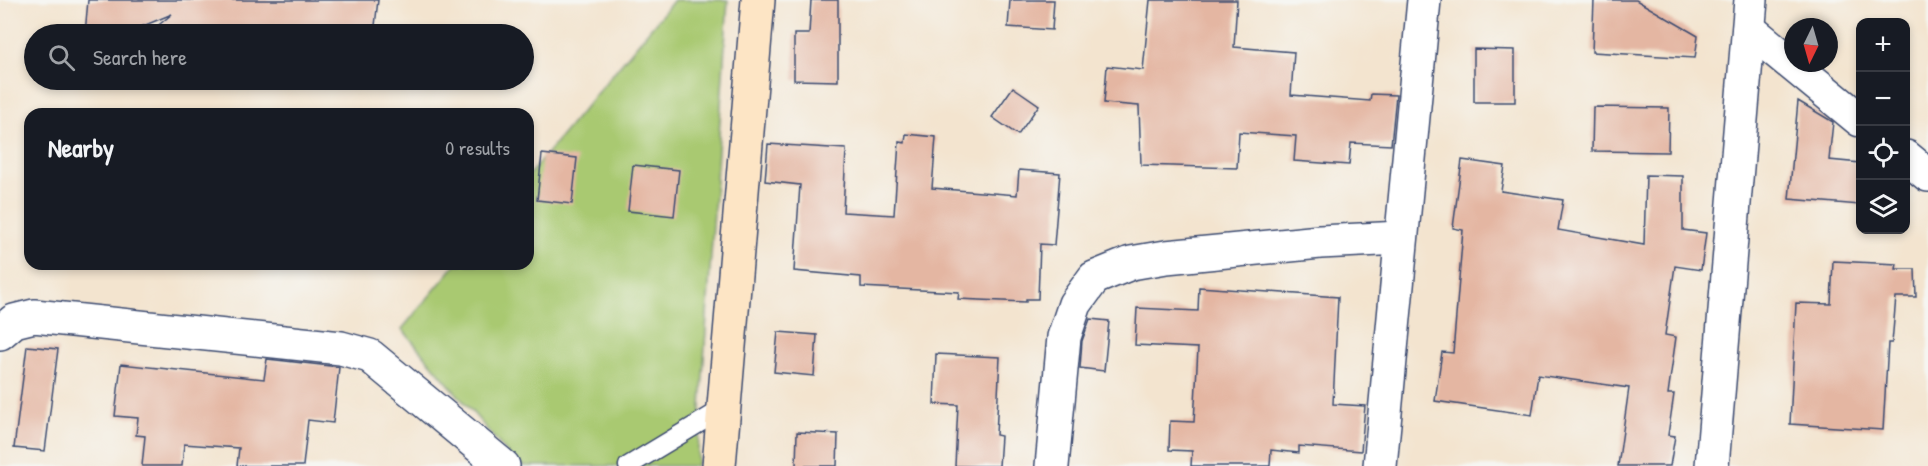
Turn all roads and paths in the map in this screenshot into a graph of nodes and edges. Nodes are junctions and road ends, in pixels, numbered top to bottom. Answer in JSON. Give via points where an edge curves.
{"nodes":[{"id":1,"x":758,"y":0,"type":"edge"},
{"id":2,"x":1424,"y":0,"type":"edge"},
{"id":3,"x":1750,"y":15,"type":"edge"},
{"id":4,"x":1856,"y":116,"type":"edge"},
{"id":5,"x":1910,"y":161,"type":"edge"},
{"id":6,"x":1928,"y":175,"type":"edge"},
{"id":7,"x":1401,"y":238,"type":"junction"},
{"id":8,"x":0,"y":333,"type":"edge"},
{"id":9,"x":724,"y":408,"type":"junction"},
{"id":10,"x":503,"y":466,"type":"edge"},
{"id":11,"x":628,"y":466,"type":"edge"},
{"id":12,"x":719,"y":466,"type":"edge"},
{"id":13,"x":1052,"y":466,"type":"edge"},
{"id":14,"x":1380,"y":466,"type":"edge"},
{"id":15,"x":1712,"y":466,"type":"edge"}],
"edges":[{"from":1,"to":9,"type":"street"},
{"from":2,"to":7,"type":"street"},
{"from":3,"to":4,"type":"street"},
{"from":3,"to":15,"type":"street"},
{"from":5,"to":6,"type":"street"},
{"from":7,"to":13,"type":"street","via":[[1166,257],[1131,263],[1094,278],[1075,304],[1064,338]]},
{"from":7,"to":14,"type":"street"},
{"from":8,"to":10,"type":"street","via":[[14,321],[34,316],[341,348],[370,356]]},
{"from":9,"to":11,"type":"lane"},
{"from":9,"to":12,"type":"street"}]}
